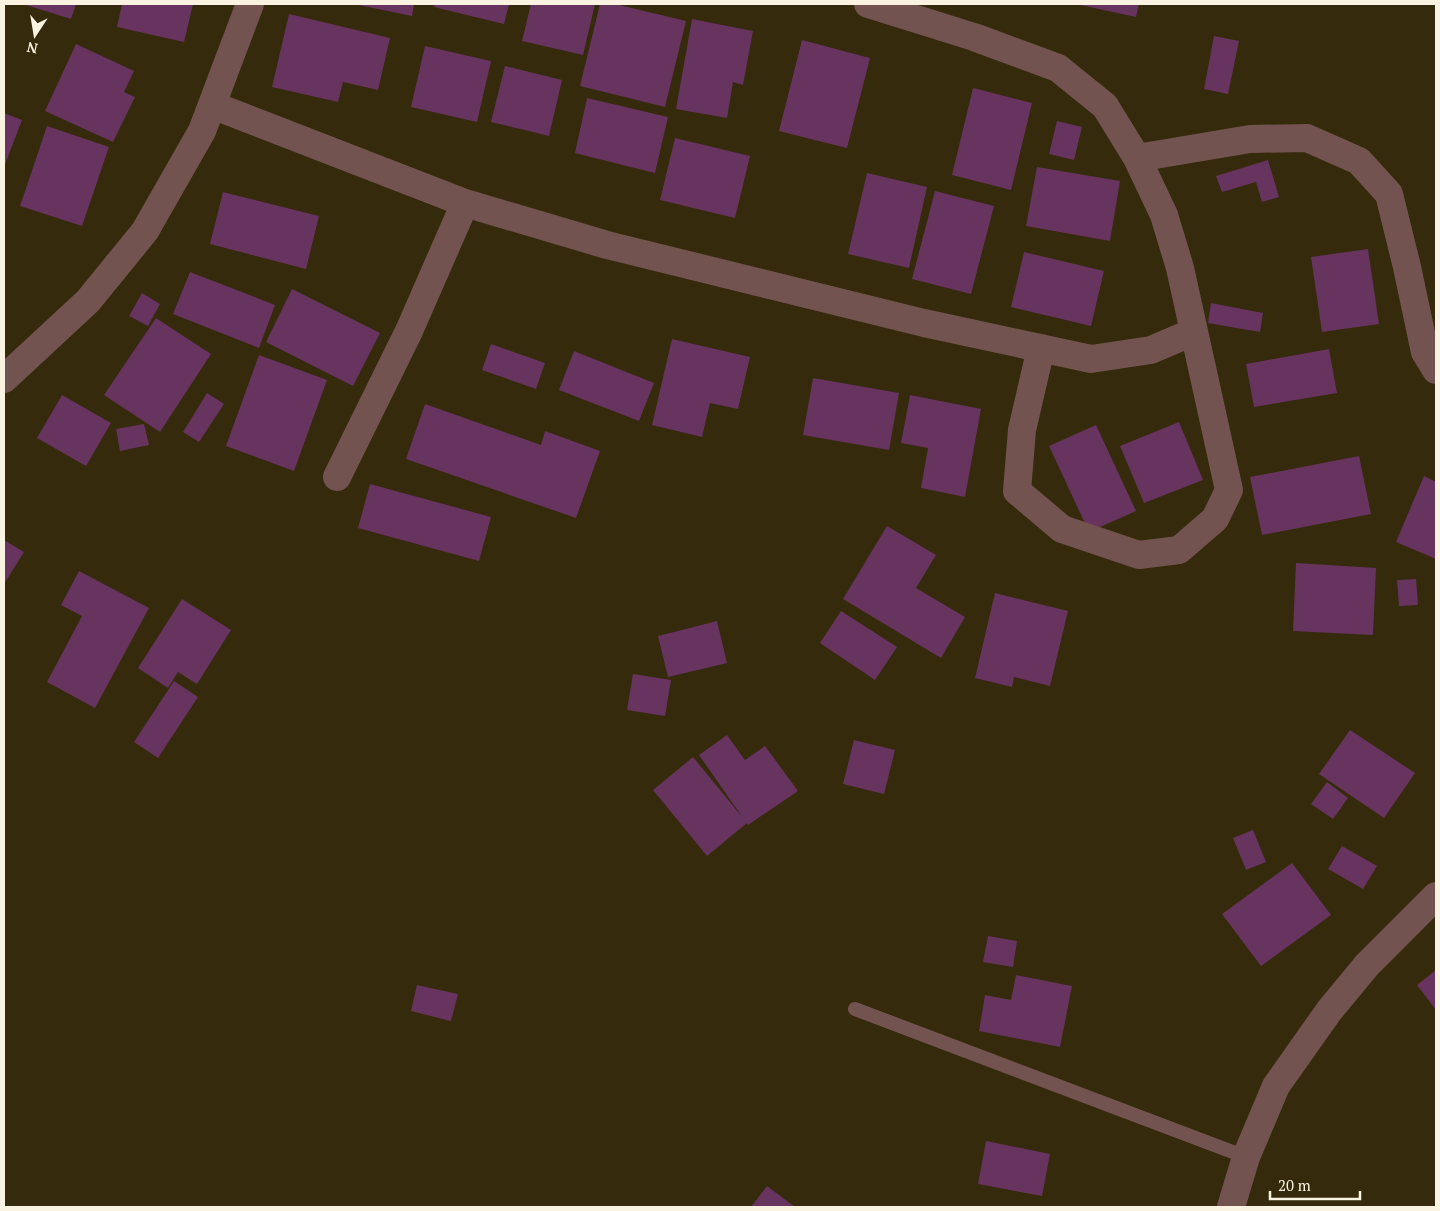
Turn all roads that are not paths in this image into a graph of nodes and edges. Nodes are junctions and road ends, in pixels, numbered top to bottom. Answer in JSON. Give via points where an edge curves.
{"nodes":[{"id":1,"x":250,"y":4,"type":"edge"},
{"id":2,"x":868,"y":4,"type":"edge"},
{"id":3,"x":212,"y":105,"type":"junction"},
{"id":4,"x":1138,"y":158,"type":"junction"},
{"id":5,"x":465,"y":203,"type":"junction"},
{"id":6,"x":1194,"y":332,"type":"junction"},
{"id":7,"x":1041,"y":348,"type":"junction"},
{"id":8,"x":1436,"y":370,"type":"edge"},
{"id":9,"x":4,"y":379,"type":"edge"},
{"id":10,"x":337,"y":477,"type":"dead end"},
{"id":11,"x":1436,"y":896,"type":"edge"},
{"id":12,"x":855,"y":1009,"type":"dead end"},
{"id":13,"x":1246,"y":1157,"type":"junction"},
{"id":14,"x":1231,"y":1207,"type":"edge"}],
"edges":[{"from":1,"to":3,"type":"street"},
{"from":2,"to":4,"type":"street","via":[[1058,68],[1105,106]]},
{"from":3,"to":5,"type":"street"},
{"from":3,"to":9,"type":"street","via":[[202,131],[145,230],[88,301]]},
{"from":4,"to":6,"type":"street","via":[[1164,215]]},
{"from":4,"to":8,"type":"street","via":[[1250,139],[1308,138],[1359,161],[1389,194],[1425,352]]},
{"from":5,"to":7,"type":"street","via":[[607,245],[924,323]]},
{"from":5,"to":10,"type":"street","via":[[409,332]]},
{"from":6,"to":7,"type":"street","via":[[1151,350],[1090,359]]},
{"from":6,"to":7,"type":"street","via":[[1229,490],[1215,519],[1179,550],[1139,555],[1062,529],[1018,491],[1022,430]]},
{"from":11,"to":13,"type":"street","via":[[1367,965],[1329,1011],[1276,1086]]},
{"from":12,"to":13,"type":"lane"},
{"from":13,"to":14,"type":"street"}]}
